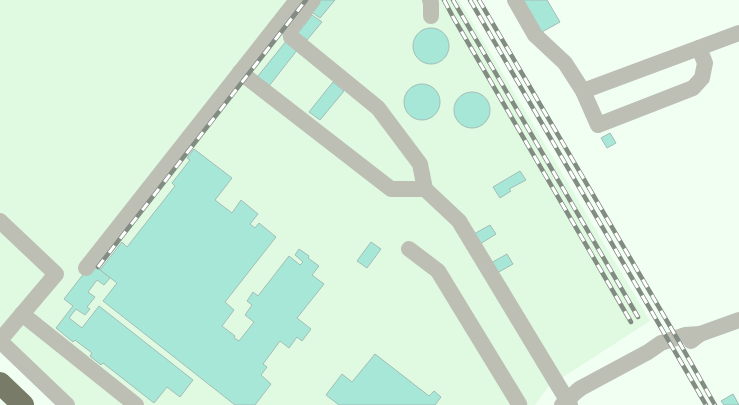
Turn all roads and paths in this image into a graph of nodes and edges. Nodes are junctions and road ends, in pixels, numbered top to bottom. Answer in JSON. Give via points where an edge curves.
{"nodes":[{"id":1,"x":297,"y":0,"type":"edge"},
{"id":2,"x":313,"y":0,"type":"edge"},
{"id":3,"x":430,"y":0,"type":"edge"},
{"id":4,"x":515,"y":0,"type":"edge"},
{"id":5,"x":431,"y":16,"type":"dead end"},
{"id":6,"x":739,"y":33,"type":"edge"},
{"id":7,"x":699,"y":48,"type":"junction"},
{"id":8,"x":240,"y":72,"type":"junction"},
{"id":9,"x":583,"y":91,"type":"junction"},
{"id":10,"x":425,"y":189,"type":"junction"},
{"id":11,"x":0,"y":221,"type":"edge"},
{"id":12,"x":409,"y":249,"type":"dead end"},
{"id":13,"x":86,"y":268,"type":"dead end"},
{"id":14,"x":22,"y":314,"type":"junction"},
{"id":15,"x":739,"y":320,"type":"edge"},
{"id":16,"x":0,"y":341,"type":"edge"},
{"id":17,"x":0,"y":383,"type":"edge"},
{"id":18,"x":567,"y":403,"type":"edge"},
{"id":19,"x":20,"y":404,"type":"edge"},
{"id":20,"x":67,"y":405,"type":"edge"},
{"id":21,"x":136,"y":405,"type":"edge"},
{"id":22,"x":518,"y":405,"type":"edge"}],
"edges":[{"from":1,"to":8,"type":"street"},
{"from":2,"to":10,"type":"street","via":[[290,30],[291,37],[378,108],[420,164]]},
{"from":3,"to":5,"type":"street"},
{"from":4,"to":9,"type":"street","via":[[535,35],[565,63]]},
{"from":6,"to":7,"type":"street"},
{"from":7,"to":9,"type":"street"},
{"from":7,"to":9,"type":"street","via":[[705,63],[702,78],[693,88],[598,125]]},
{"from":8,"to":10,"type":"street","via":[[391,189]]},
{"from":8,"to":13,"type":"street"},
{"from":10,"to":18,"type":"street","via":[[459,221]]},
{"from":11,"to":14,"type":"street","via":[[56,274]]},
{"from":12,"to":22,"type":"street","via":[[438,271]]},
{"from":14,"to":16,"type":"street"},
{"from":14,"to":21,"type":"street"},
{"from":15,"to":18,"type":"street","via":[[700,334],[688,343],[664,351],[648,352],[581,388]]},
{"from":16,"to":20,"type":"street"},
{"from":17,"to":19,"type":"highway"}]}
